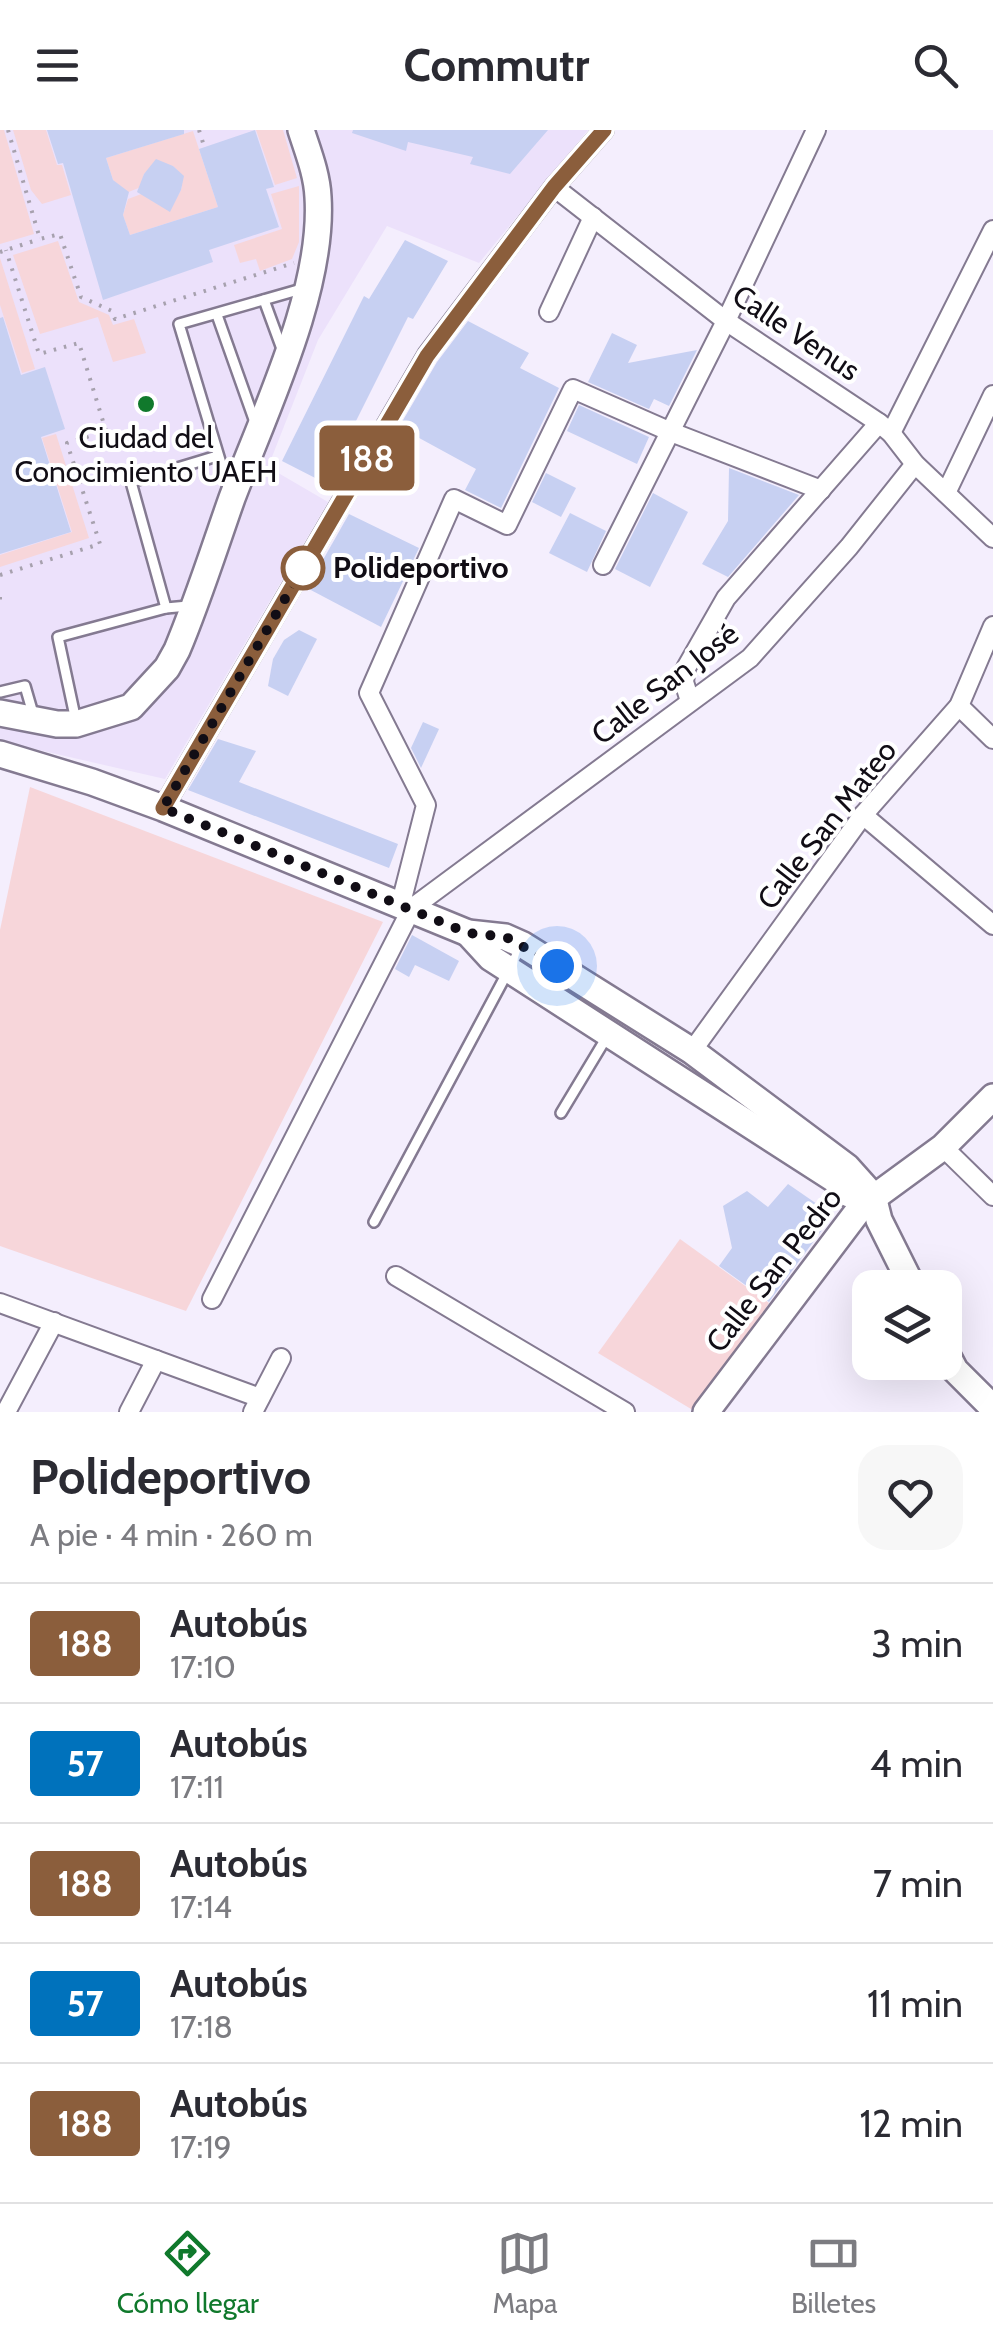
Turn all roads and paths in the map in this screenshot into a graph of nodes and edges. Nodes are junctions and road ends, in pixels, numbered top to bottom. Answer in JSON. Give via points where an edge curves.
{"nodes":[{"id":1,"x":8,"y":130,"type":"edge"},
{"id":2,"x":199,"y":130,"type":"edge"},
{"id":3,"x":302,"y":130,"type":"edge"},
{"id":4,"x":604,"y":130,"type":"edge"},
{"id":5,"x":816,"y":130,"type":"edge"},
{"id":6,"x":204,"y":146,"type":"dead end"},
{"id":7,"x":554,"y":187,"type":"junction"},
{"id":8,"x":593,"y":217,"type":"junction"},
{"id":9,"x":993,"y":230,"type":"edge"},
{"id":10,"x":40,"y":239,"type":"junction"},
{"id":11,"x":3,"y":251,"type":"edge"},
{"id":12,"x":296,"y":262,"type":"dead end"},
{"id":13,"x":307,"y":288,"type":"junction"},
{"id":14,"x":264,"y":300,"type":"junction"},
{"id":15,"x":549,"y":312,"type":"dead end"},
{"id":16,"x":217,"y":314,"type":"junction"},
{"id":17,"x":726,"y":321,"type":"junction"},
{"id":18,"x":285,"y":358,"type":"junction"},
{"id":19,"x":993,"y":396,"type":"edge"},
{"id":20,"x":885,"y":428,"type":"junction"},
{"id":21,"x":670,"y":432,"type":"junction"},
{"id":22,"x":259,"y":433,"type":"junction"},
{"id":23,"x":217,"y":456,"type":"junction"},
{"id":24,"x":915,"y":464,"type":"junction"},
{"id":25,"x":821,"y":490,"type":"junction"},
{"id":26,"x":946,"y":493,"type":"junction"},
{"id":27,"x":232,"y":499,"type":"junction"},
{"id":28,"x":993,"y":538,"type":"edge"},
{"id":29,"x":603,"y":565,"type":"dead end"},
{"id":30,"x":0,"y":575,"type":"edge"},
{"id":31,"x":196,"y":605,"type":"junction"},
{"id":32,"x":166,"y":608,"type":"junction"},
{"id":33,"x":993,"y":626,"type":"edge"},
{"id":34,"x":0,"y":692,"type":"edge"},
{"id":35,"x":690,"y":701,"type":"junction"},
{"id":36,"x":959,"y":706,"type":"junction"},
{"id":37,"x":0,"y":713,"type":"edge"},
{"id":38,"x":35,"y":720,"type":"junction"},
{"id":39,"x":76,"y":724,"type":"junction"},
{"id":40,"x":993,"y":739,"type":"edge"},
{"id":41,"x":2,"y":761,"type":"edge"},
{"id":42,"x":163,"y":808,"type":"junction"},
{"id":43,"x":863,"y":815,"type":"junction"},
{"id":44,"x":407,"y":906,"type":"junction"},
{"id":45,"x":993,"y":926,"type":"edge"},
{"id":46,"x":516,"y":956,"type":"junction"},
{"id":47,"x":610,"y":1033,"type":"junction"},
{"id":48,"x":692,"y":1050,"type":"junction"},
{"id":49,"x":993,"y":1098,"type":"edge"},
{"id":50,"x":560,"y":1112,"type":"dead end"},
{"id":51,"x":943,"y":1147,"type":"junction"},
{"id":52,"x":993,"y":1196,"type":"edge"},
{"id":53,"x":871,"y":1208,"type":"junction"},
{"id":54,"x":374,"y":1222,"type":"dead end"},
{"id":55,"x":904,"y":1270,"type":"edge"},
{"id":56,"x":396,"y":1276,"type":"dead end"},
{"id":57,"x":212,"y":1299,"type":"dead end"},
{"id":58,"x":0,"y":1303,"type":"edge"},
{"id":59,"x":54,"y":1322,"type":"junction"},
{"id":60,"x":281,"y":1358,"type":"dead end"},
{"id":61,"x":156,"y":1360,"type":"junction"},
{"id":62,"x":962,"y":1377,"type":"edge"},
{"id":63,"x":256,"y":1405,"type":"edge"},
{"id":64,"x":993,"y":1408,"type":"edge"},
{"id":65,"x":6,"y":1412,"type":"edge"},
{"id":66,"x":129,"y":1412,"type":"edge"},
{"id":67,"x":625,"y":1412,"type":"edge"},
{"id":68,"x":706,"y":1412,"type":"edge"}],
"edges":[{"from":1,"to":10,"type":"path"},
{"from":2,"to":6,"type":"path"},
{"from":3,"to":13,"type":"street","via":[[318,197]]},
{"from":4,"to":7,"type":"street"},
{"from":5,"to":17,"type":"street"},
{"from":7,"to":8,"type":"street","name":"Calle Venus"},
{"from":7,"to":42,"type":"street","via":[[427,356]]},
{"from":8,"to":15,"type":"street"},
{"from":8,"to":17,"type":"street","name":"Calle Venus"},
{"from":9,"to":20,"type":"street"},
{"from":10,"to":11,"type":"path"},
{"from":10,"to":12,"type":"path","via":[[60,234],[81,297],[116,319]]},
{"from":11,"to":30,"type":"path","via":[[39,354],[79,343],[106,431],[67,444],[100,544]]},
{"from":13,"to":14,"type":"lane"},
{"from":13,"to":18,"type":"street"},
{"from":14,"to":16,"type":"lane"},
{"from":14,"to":18,"type":"lane"},
{"from":16,"to":22,"type":"lane"},
{"from":16,"to":23,"type":"lane","via":[[179,324]]},
{"from":17,"to":20,"type":"street","name":"Calle Venus"},
{"from":17,"to":21,"type":"street"},
{"from":18,"to":22,"type":"street"},
{"from":19,"to":26,"type":"street"},
{"from":20,"to":24,"type":"street","name":"Calle Venus"},
{"from":20,"to":25,"type":"street"},
{"from":21,"to":25,"type":"street"},
{"from":21,"to":29,"type":"street"},
{"from":21,"to":44,"type":"street","via":[[573,389],[507,525],[454,499],[369,693],[426,805]]},
{"from":22,"to":27,"type":"street"},
{"from":23,"to":27,"type":"lane"},
{"from":23,"to":32,"type":"lane","via":[[130,482]]},
{"from":24,"to":26,"type":"street","name":"Calle Venus"},
{"from":24,"to":35,"type":"street","name":"Calle San José","via":[[750,658]]},
{"from":25,"to":35,"type":"street","via":[[726,598],[686,668]]},
{"from":26,"to":28,"type":"street","name":"Calle Venus"},
{"from":27,"to":31,"type":"street"},
{"from":31,"to":32,"type":"lane"},
{"from":31,"to":39,"type":"street","via":[[167,668],[132,706]]},
{"from":32,"to":39,"type":"lane","via":[[58,637]]},
{"from":33,"to":36,"type":"street","name":"Calle San Mateo"},
{"from":34,"to":38,"type":"lane","via":[[25,686]]},
{"from":35,"to":44,"type":"street","name":"Calle San José"},
{"from":36,"to":40,"type":"street"},
{"from":36,"to":43,"type":"street","name":"Calle San Mateo"},
{"from":37,"to":38,"type":"street"},
{"from":38,"to":39,"type":"street"},
{"from":41,"to":42,"type":"street"},
{"from":42,"to":44,"type":"street"},
{"from":43,"to":45,"type":"street"},
{"from":43,"to":48,"type":"street","name":"Calle San Mateo"},
{"from":44,"to":46,"type":"street","via":[[468,933],[491,958]]},
{"from":44,"to":57,"type":"street"},
{"from":46,"to":47,"type":"street"},
{"from":46,"to":48,"type":"street"},
{"from":46,"to":54,"type":"lane"},
{"from":47,"to":50,"type":"lane"},
{"from":47,"to":53,"type":"street"},
{"from":48,"to":53,"type":"street","via":[[847,1168]]},
{"from":49,"to":51,"type":"street","name":"Calle San Pedro"},
{"from":51,"to":52,"type":"street"},
{"from":51,"to":53,"type":"street","name":"Calle San Pedro"},
{"from":53,"to":55,"type":"street"},
{"from":53,"to":68,"type":"street","name":"Calle San Pedro"},
{"from":56,"to":67,"type":"street"},
{"from":58,"to":59,"type":"street"},
{"from":59,"to":61,"type":"street"},
{"from":59,"to":65,"type":"street"},
{"from":60,"to":63,"type":"street"},
{"from":61,"to":63,"type":"street"},
{"from":61,"to":66,"type":"street"},
{"from":62,"to":64,"type":"street"}]}
